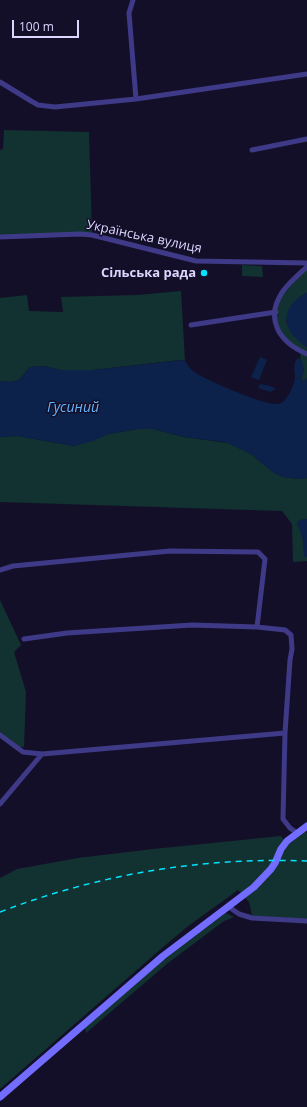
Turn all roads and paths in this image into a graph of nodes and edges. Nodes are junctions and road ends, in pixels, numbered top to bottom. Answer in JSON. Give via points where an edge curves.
{"nodes":[{"id":1,"x":133,"y":0,"type":"edge"},
{"id":2,"x":307,"y":74,"type":"edge"},
{"id":3,"x":0,"y":82,"type":"edge"},
{"id":4,"x":136,"y":98,"type":"junction"},
{"id":5,"x":307,"y":139,"type":"edge"},
{"id":6,"x":252,"y":150,"type":"dead end"},
{"id":7,"x":0,"y":237,"type":"edge"},
{"id":8,"x":307,"y":263,"type":"edge"},
{"id":9,"x":307,"y":267,"type":"edge"},
{"id":10,"x":276,"y":312,"type":"junction"},
{"id":11,"x":190,"y":325,"type":"dead end"},
{"id":12,"x":307,"y":354,"type":"edge"},
{"id":13,"x":0,"y":570,"type":"edge"},
{"id":14,"x":257,"y":627,"type":"junction"},
{"id":15,"x":24,"y":640,"type":"dead end"},
{"id":16,"x":285,"y":733,"type":"junction"},
{"id":17,"x":0,"y":735,"type":"edge"},
{"id":18,"x":42,"y":754,"type":"junction"},
{"id":19,"x":0,"y":804,"type":"edge"},
{"id":20,"x":307,"y":826,"type":"edge"},
{"id":21,"x":297,"y":833,"type":"junction"},
{"id":22,"x":229,"y":907,"type":"junction"},
{"id":23,"x":307,"y":921,"type":"edge"},
{"id":24,"x":0,"y":1097,"type":"edge"}],
"edges":[{"from":1,"to":4,"type":"street","via":[[130,13]]},
{"from":2,"to":4,"type":"street"},
{"from":3,"to":4,"type":"street","via":[[30,101],[45,106],[89,105]]},
{"from":5,"to":6,"type":"street"},
{"from":7,"to":8,"type":"street","name":"Українська вулиця","via":[[92,235],[196,261]]},
{"from":9,"to":10,"type":"street","via":[[283,292]]},
{"from":10,"to":11,"type":"street"},
{"from":10,"to":12,"type":"street","via":[[276,327],[281,336],[289,344]]},
{"from":13,"to":14,"type":"street","via":[[12,566],[170,551],[258,552],[265,558]]},
{"from":14,"to":15,"type":"street","via":[[192,625],[67,633]]},
{"from":14,"to":16,"type":"street","via":[[285,630],[291,634]]},
{"from":16,"to":18,"type":"street"},
{"from":16,"to":21,"type":"street","via":[[283,819]]},
{"from":17,"to":18,"type":"street","via":[[23,752]]},
{"from":18,"to":19,"type":"street"},
{"from":20,"to":21,"type":"main road"},
{"from":21,"to":22,"type":"main road","via":[[283,845],[275,863],[264,878]]},
{"from":22,"to":23,"type":"street","via":[[239,914],[252,918]]},
{"from":22,"to":24,"type":"main road","via":[[163,956]]}]}
